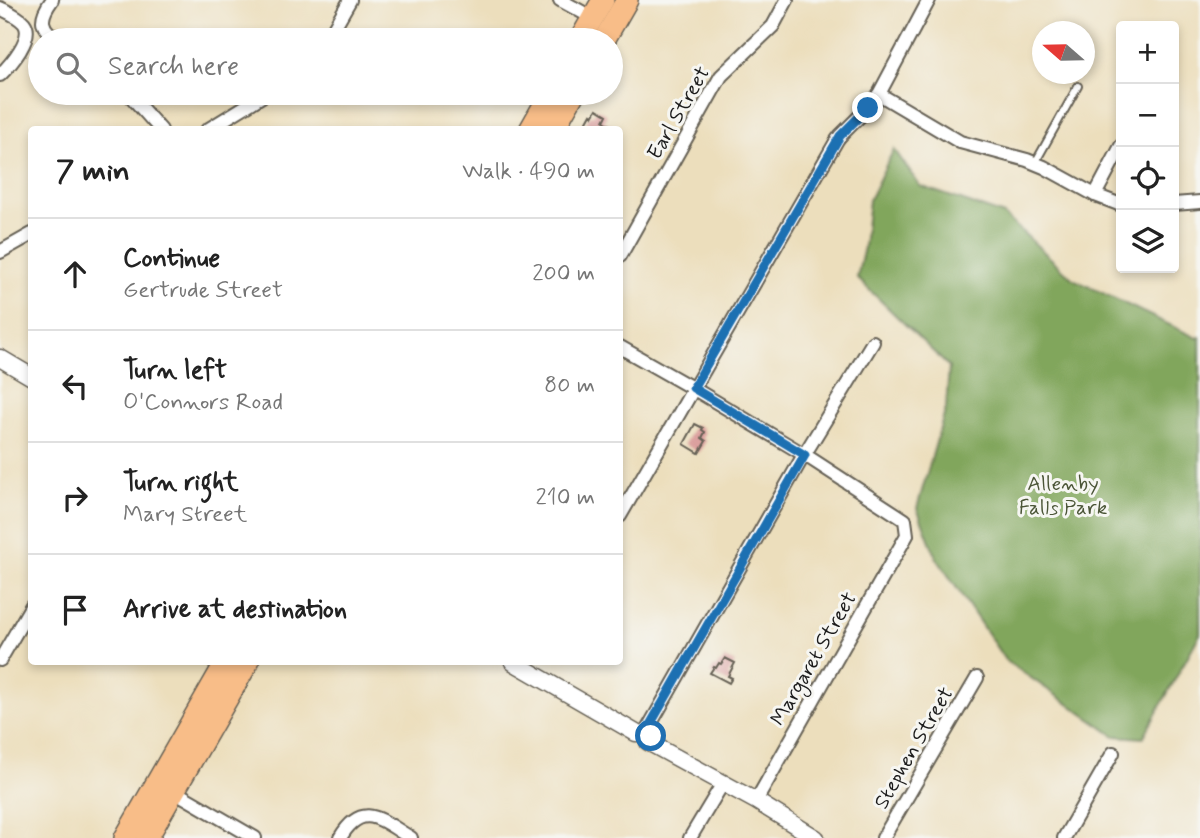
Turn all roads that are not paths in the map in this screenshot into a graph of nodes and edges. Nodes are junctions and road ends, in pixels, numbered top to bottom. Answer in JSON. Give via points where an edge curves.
{"nodes":[{"id":1,"x":52,"y":0,"type":"edge"},
{"id":2,"x":350,"y":0,"type":"edge"},
{"id":3,"x":560,"y":0,"type":"edge"},
{"id":4,"x":626,"y":0,"type":"edge"},
{"id":5,"x":787,"y":0,"type":"edge"},
{"id":6,"x":929,"y":0,"type":"edge"},
{"id":7,"x":0,"y":8,"type":"edge"},
{"id":8,"x":598,"y":9,"type":"edge"},
{"id":9,"x":45,"y":28,"type":"edge"},
{"id":10,"x":334,"y":28,"type":"edge"},
{"id":11,"x":587,"y":28,"type":"edge"},
{"id":12,"x":611,"y":28,"type":"edge"},
{"id":13,"x":0,"y":75,"type":"edge"},
{"id":14,"x":1079,"y":86,"type":"dead end"},
{"id":15,"x":879,"y":94,"type":"junction"},
{"id":16,"x":139,"y":105,"type":"edge"},
{"id":17,"x":248,"y":105,"type":"edge"},
{"id":18,"x":544,"y":105,"type":"edge"},
{"id":19,"x":567,"y":105,"type":"edge"},
{"id":20,"x":157,"y":126,"type":"edge"},
{"id":21,"x":213,"y":126,"type":"edge"},
{"id":22,"x":532,"y":126,"type":"edge"},
{"id":23,"x":555,"y":126,"type":"edge"},
{"id":24,"x":1120,"y":147,"type":"edge"},
{"id":25,"x":1035,"y":164,"type":"junction"},
{"id":26,"x":1095,"y":195,"type":"junction"},
{"id":27,"x":1200,"y":202,"type":"edge"},
{"id":28,"x":1116,"y":203,"type":"edge"},
{"id":29,"x":1179,"y":204,"type":"edge"},
{"id":30,"x":28,"y":236,"type":"edge"},
{"id":31,"x":623,"y":251,"type":"edge"},
{"id":32,"x":0,"y":253,"type":"edge"},
{"id":33,"x":873,"y":342,"type":"dead end"},
{"id":34,"x":623,"y":349,"type":"edge"},
{"id":35,"x":0,"y":358,"type":"edge"},
{"id":36,"x":28,"y":374,"type":"edge"},
{"id":37,"x":693,"y":388,"type":"junction"},
{"id":38,"x":805,"y":455,"type":"junction"},
{"id":39,"x":623,"y":511,"type":"edge"},
{"id":40,"x":28,"y":612,"type":"edge"},
{"id":41,"x":0,"y":660,"type":"edge"},
{"id":42,"x":224,"y":665,"type":"edge"},
{"id":43,"x":246,"y":665,"type":"edge"},
{"id":44,"x":533,"y":667,"type":"edge"},
{"id":45,"x":977,"y":678,"type":"dead end"},
{"id":46,"x":644,"y":735,"type":"junction"},
{"id":47,"x":1114,"y":753,"type":"dead end"},
{"id":48,"x":723,"y":783,"type":"junction"},
{"id":49,"x":174,"y":792,"type":"junction"},
{"id":50,"x":756,"y":801,"type":"junction"},
{"id":51,"x":125,"y":838,"type":"edge"},
{"id":52,"x":147,"y":838,"type":"edge"},
{"id":53,"x":255,"y":838,"type":"edge"},
{"id":54,"x":340,"y":838,"type":"edge"},
{"id":55,"x":411,"y":838,"type":"edge"},
{"id":56,"x":690,"y":838,"type":"edge"},
{"id":57,"x":816,"y":838,"type":"edge"},
{"id":58,"x":883,"y":838,"type":"edge"},
{"id":59,"x":1064,"y":838,"type":"edge"}],
"edges":[{"from":1,"to":9,"type":"street","via":[[43,16]]},
{"from":2,"to":10,"type":"street"},
{"from":3,"to":8,"type":"street"},
{"from":4,"to":12,"type":"highway"},
{"from":5,"to":31,"type":"street","name":"Earl Street","via":[[773,26],[721,76]]},
{"from":6,"to":15,"type":"street"},
{"from":7,"to":13,"type":"street","via":[[23,21],[27,36]]},
{"from":8,"to":11,"type":"highway"},
{"from":14,"to":25,"type":"lane"},
{"from":15,"to":25,"type":"street","via":[[960,142]]},
{"from":15,"to":37,"type":"street","via":[[840,136]]},
{"from":16,"to":20,"type":"street"},
{"from":17,"to":21,"type":"street"},
{"from":18,"to":22,"type":"highway"},
{"from":19,"to":23,"type":"highway"},
{"from":24,"to":26,"type":"street"},
{"from":25,"to":26,"type":"street"},
{"from":26,"to":28,"type":"street"},
{"from":27,"to":29,"type":"street"},
{"from":30,"to":32,"type":"street"},
{"from":33,"to":38,"type":"street"},
{"from":34,"to":37,"type":"street"},
{"from":35,"to":36,"type":"street"},
{"from":37,"to":38,"type":"street"},
{"from":37,"to":39,"type":"street"},
{"from":38,"to":46,"type":"street"},
{"from":38,"to":50,"type":"street","name":"Margaret Street","via":[[905,520],[907,535]]},
{"from":40,"to":41,"type":"street"},
{"from":42,"to":51,"type":"highway"},
{"from":43,"to":49,"type":"highway"},
{"from":44,"to":46,"type":"street"},
{"from":45,"to":58,"type":"street","name":"Stephen Street"},
{"from":46,"to":48,"type":"street"},
{"from":47,"to":59,"type":"street"},
{"from":48,"to":50,"type":"street"},
{"from":48,"to":56,"type":"street"},
{"from":49,"to":52,"type":"highway"},
{"from":49,"to":53,"type":"street"},
{"from":50,"to":57,"type":"street"},
{"from":54,"to":55,"type":"street","via":[[350,823],[365,816],[376,817]]}]}
